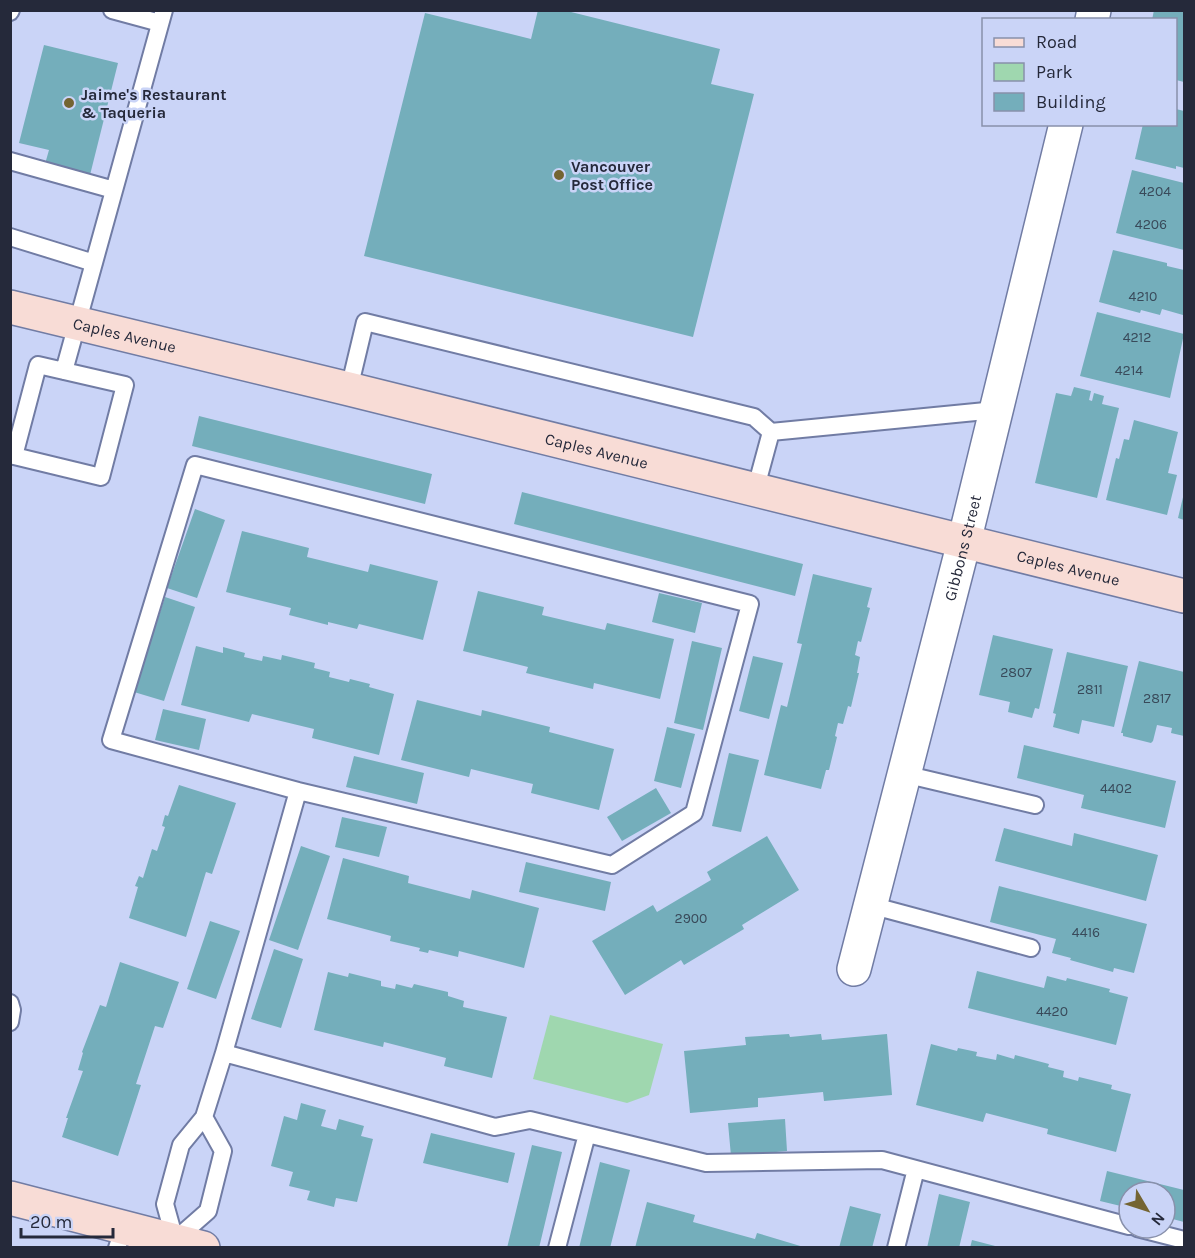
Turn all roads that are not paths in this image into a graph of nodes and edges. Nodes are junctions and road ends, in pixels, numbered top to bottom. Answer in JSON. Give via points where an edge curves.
{"nodes":[{"id":1,"x":112,"y":10,"type":"edge"},
{"id":2,"x":162,"y":17,"type":"edge"},
{"id":3,"x":1066,"y":126,"type":"edge"},
{"id":4,"x":10,"y":161,"type":"edge"},
{"id":5,"x":114,"y":190,"type":"junction"},
{"id":6,"x":10,"y":237,"type":"edge"},
{"id":7,"x":94,"y":263,"type":"junction"},
{"id":8,"x":10,"y":307,"type":"edge"},
{"id":9,"x":77,"y":323,"type":"junction"},
{"id":10,"x":64,"y":371,"type":"junction"},
{"id":11,"x":349,"y":389,"type":"junction"},
{"id":12,"x":996,"y":410,"type":"junction"},
{"id":13,"x":771,"y":432,"type":"junction"},
{"id":14,"x":12,"y":455,"type":"edge"},
{"id":15,"x":756,"y":491,"type":"junction"},
{"id":16,"x":964,"y":542,"type":"junction"},
{"id":17,"x":1185,"y":596,"type":"edge"},
{"id":18,"x":904,"y":774,"type":"junction"},
{"id":19,"x":298,"y":791,"type":"junction"},
{"id":20,"x":1035,"y":805,"type":"dead end"},
{"id":21,"x":870,"y":905,"type":"junction"},
{"id":22,"x":1031,"y":948,"type":"dead end"},
{"id":23,"x":854,"y":969,"type":"dead end"},
{"id":24,"x":10,"y":1003,"type":"edge"},
{"id":25,"x":10,"y":1022,"type":"edge"},
{"id":26,"x":224,"y":1053,"type":"junction"},
{"id":27,"x":204,"y":1117,"type":"junction"},
{"id":28,"x":587,"y":1134,"type":"junction"},
{"id":29,"x":916,"y":1169,"type":"junction"},
{"id":30,"x":10,"y":1198,"type":"edge"},
{"id":31,"x":1117,"y":1223,"type":"edge"},
{"id":32,"x":120,"y":1237,"type":"edge"},
{"id":33,"x":189,"y":1244,"type":"edge"},
{"id":34,"x":556,"y":1248,"type":"edge"},
{"id":35,"x":896,"y":1248,"type":"edge"}],
"edges":[{"from":1,"to":2,"type":"lane"},
{"from":2,"to":5,"type":"lane"},
{"from":3,"to":12,"type":"street","name":"Gibbons Street"},
{"from":4,"to":5,"type":"lane"},
{"from":5,"to":7,"type":"lane"},
{"from":6,"to":7,"type":"lane"},
{"from":7,"to":9,"type":"lane"},
{"from":8,"to":9,"type":"street","name":"Caples Avenue"},
{"from":9,"to":10,"type":"lane"},
{"from":9,"to":11,"type":"street","name":"Caples Avenue"},
{"from":10,"to":14,"type":"lane","via":[[38,365]]},
{"from":10,"to":14,"type":"lane","via":[[125,385],[101,477]]},
{"from":11,"to":13,"type":"lane","via":[[365,322],[754,417]]},
{"from":11,"to":15,"type":"street","name":"Caples Avenue"},
{"from":12,"to":13,"type":"lane"},
{"from":12,"to":16,"type":"street","name":"Gibbons Street"},
{"from":13,"to":15,"type":"lane"},
{"from":15,"to":16,"type":"street","name":"Caples Avenue"},
{"from":16,"to":17,"type":"street","name":"Caples Avenue"},
{"from":16,"to":18,"type":"street","name":"Gibbons Street"},
{"from":18,"to":20,"type":"lane"},
{"from":18,"to":21,"type":"street","name":"Gibbons Street"},
{"from":19,"to":19,"type":"lane","via":[[612,865],[694,813],[750,604],[195,465],[111,740]]},
{"from":19,"to":26,"type":"lane"},
{"from":21,"to":22,"type":"lane"},
{"from":21,"to":23,"type":"street","name":"Gibbons Street"},
{"from":24,"to":25,"type":"lane"},
{"from":26,"to":27,"type":"lane"},
{"from":26,"to":28,"type":"lane","via":[[495,1127],[530,1120]]},
{"from":27,"to":33,"type":"lane","via":[[223,1151],[208,1211]]},
{"from":27,"to":33,"type":"lane","via":[[181,1145],[165,1204]]},
{"from":28,"to":29,"type":"lane","via":[[706,1163],[882,1160]]},
{"from":28,"to":34,"type":"lane"},
{"from":29,"to":31,"type":"lane"},
{"from":29,"to":35,"type":"lane"},
{"from":30,"to":32,"type":"street"},
{"from":32,"to":33,"type":"street"}]}
